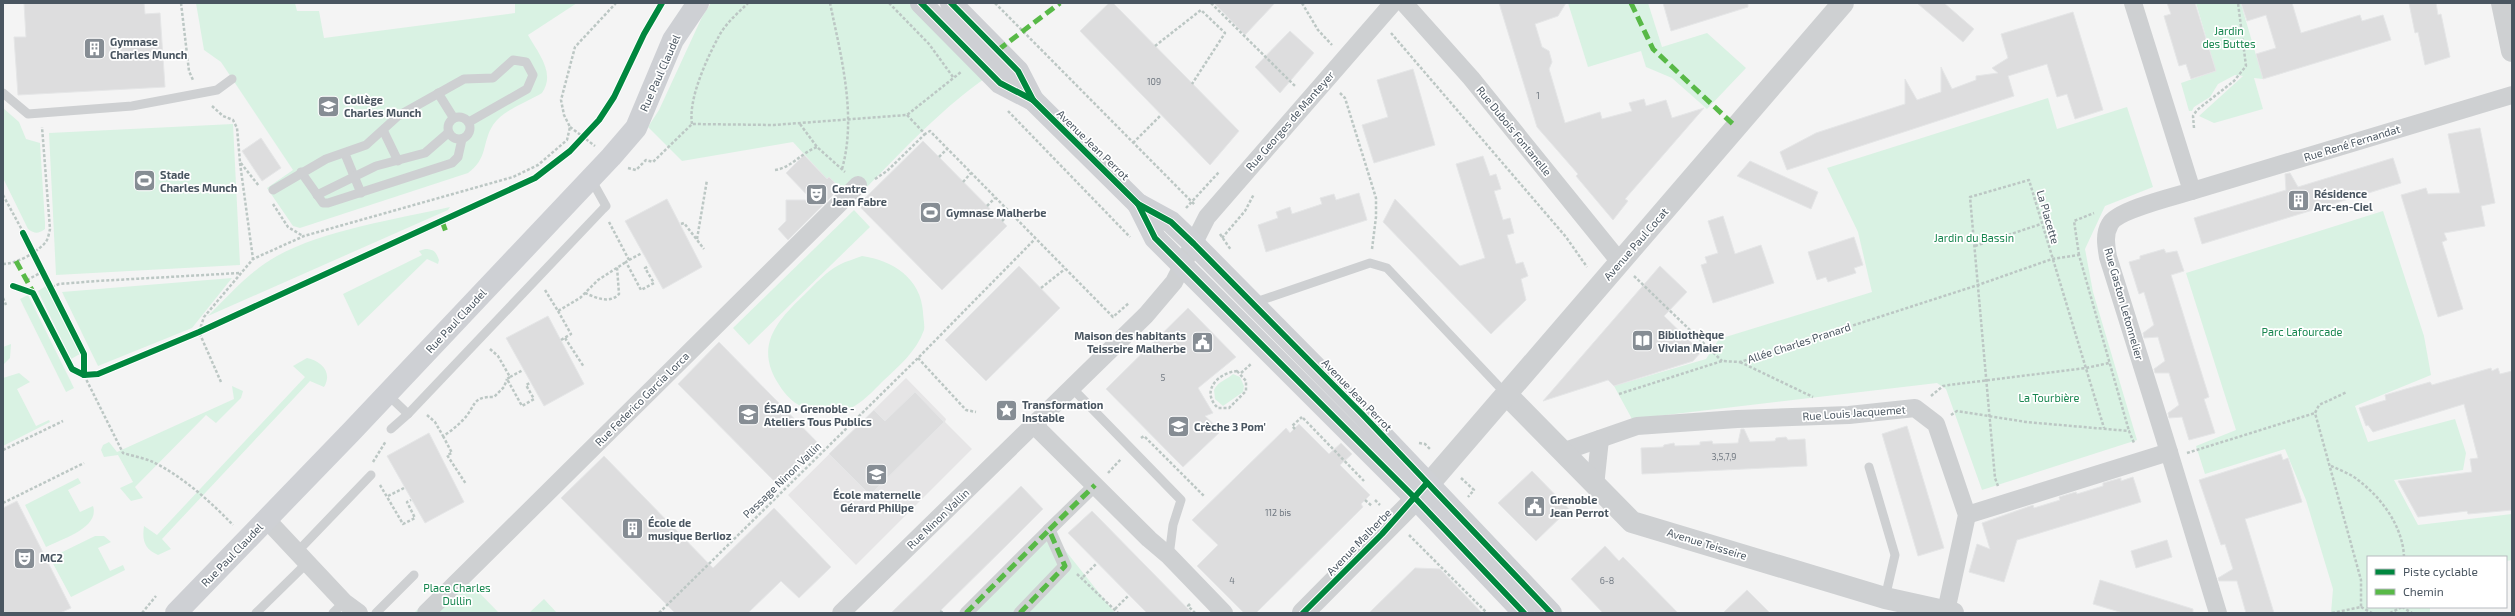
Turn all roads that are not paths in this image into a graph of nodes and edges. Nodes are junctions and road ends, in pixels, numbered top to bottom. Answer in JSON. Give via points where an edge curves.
{"nodes":[{"id":1,"x":698,"y":3,"type":"edge"},
{"id":2,"x":922,"y":3,"type":"edge"},
{"id":3,"x":952,"y":3,"type":"edge"},
{"id":4,"x":1393,"y":3,"type":"edge"},
{"id":5,"x":1404,"y":3,"type":"edge"},
{"id":6,"x":1843,"y":3,"type":"edge"},
{"id":7,"x":2133,"y":3,"type":"edge"},
{"id":8,"x":2502,"y":3,"type":"edge"},
{"id":9,"x":2512,"y":51,"type":"edge"},
{"id":10,"x":232,"y":80,"type":"dead end"},
{"id":11,"x":3,"y":93,"type":"edge"},
{"id":12,"x":438,"y":94,"type":"junction"},
{"id":13,"x":2512,"y":95,"type":"edge"},
{"id":14,"x":1033,"y":100,"type":"junction"},
{"id":15,"x":453,"y":117,"type":"junction"},
{"id":16,"x":469,"y":122,"type":"junction"},
{"id":17,"x":384,"y":132,"type":"junction"},
{"id":18,"x":448,"y":133,"type":"junction"},
{"id":19,"x":462,"y":139,"type":"junction"},
{"id":20,"x":425,"y":153,"type":"junction"},
{"id":21,"x":345,"y":154,"type":"junction"},
{"id":22,"x":398,"y":161,"type":"junction"},
{"id":23,"x":432,"y":169,"type":"junction"},
{"id":24,"x":301,"y":172,"type":"junction"},
{"id":25,"x":353,"y":176,"type":"junction"},
{"id":26,"x":591,"y":179,"type":"junction"},
{"id":27,"x":858,"y":186,"type":"road end"},
{"id":28,"x":273,"y":190,"type":"dead end"},
{"id":29,"x":2192,"y":191,"type":"junction"},
{"id":30,"x":361,"y":193,"type":"junction"},
{"id":31,"x":317,"y":196,"type":"junction"},
{"id":32,"x":1138,"y":204,"type":"junction"},
{"id":33,"x":1194,"y":244,"type":"junction"},
{"id":34,"x":1620,"y":262,"type":"junction"},
{"id":35,"x":1183,"y":266,"type":"junction"},
{"id":36,"x":1253,"y":303,"type":"junction"},
{"id":37,"x":1072,"y":388,"type":"junction"},
{"id":38,"x":387,"y":394,"type":"junction"},
{"id":39,"x":1507,"y":395,"type":"junction"},
{"id":40,"x":408,"y":414,"type":"junction"},
{"id":41,"x":1034,"y":425,"type":"junction"},
{"id":42,"x":391,"y":429,"type":"road end"},
{"id":43,"x":1600,"y":439,"type":"junction"},
{"id":44,"x":1562,"y":452,"type":"junction"},
{"id":45,"x":2169,"y":452,"type":"junction"},
{"id":46,"x":1869,"y":467,"type":"dead end"},
{"id":47,"x":371,"y":476,"type":"road end"},
{"id":48,"x":1095,"y":485,"type":"junction"},
{"id":49,"x":1595,"y":486,"type":"junction"},
{"id":50,"x":1422,"y":491,"type":"junction"},
{"id":51,"x":1966,"y":515,"type":"junction"},
{"id":52,"x":267,"y":520,"type":"junction"},
{"id":53,"x":1049,"y":530,"type":"junction"},
{"id":54,"x":1169,"y":556,"type":"junction"},
{"id":55,"x":302,"y":557,"type":"junction"},
{"id":56,"x":414,"y":575,"type":"dead end"},
{"id":57,"x":1885,"y":598,"type":"junction"},
{"id":58,"x":338,"y":607,"type":"edge"},
{"id":59,"x":1949,"y":612,"type":"edge"},
{"id":60,"x":176,"y":613,"type":"edge"},
{"id":61,"x":256,"y":613,"type":"edge"},
{"id":62,"x":359,"y":613,"type":"edge"},
{"id":63,"x":376,"y":613,"type":"edge"},
{"id":64,"x":426,"y":613,"type":"edge"},
{"id":65,"x":841,"y":613,"type":"edge"},
{"id":66,"x":966,"y":613,"type":"edge"},
{"id":67,"x":1020,"y":613,"type":"edge"},
{"id":68,"x":1224,"y":613,"type":"edge"},
{"id":69,"x":1303,"y":613,"type":"edge"},
{"id":70,"x":1524,"y":613,"type":"edge"},
{"id":71,"x":1551,"y":613,"type":"edge"},
{"id":72,"x":2218,"y":613,"type":"edge"}],
"edges":[{"from":1,"to":26,"type":"main road","name":"Rue Paul Claudel","via":[[673,40],[636,128]]},
{"from":2,"to":14,"type":"main road","name":"Avenue Jean Perrot","via":[[1000,83]]},
{"from":3,"to":14,"type":"main road","name":"Avenue Jean Perrot","via":[[1018,71]]},
{"from":4,"to":33,"type":"street","name":"Rue Georges de Manteyer","via":[[1207,217]]},
{"from":5,"to":34,"type":"street","name":"Rue Dubois Fontanelle","via":[[1471,78]]},
{"from":6,"to":34,"type":"street","name":"Avenue Paul Cocat"},
{"from":7,"to":29,"type":"street"},
{"from":8,"to":9,"type":"street"},
{"from":10,"to":11,"type":"lane","via":[[217,90],[132,106],[28,114]]},
{"from":12,"to":15,"type":"lane"},
{"from":12,"to":16,"type":"lane","via":[[464,79],[493,78],[513,60],[526,62],[532,75],[527,89]]},
{"from":12,"to":17,"type":"lane","via":[[398,116]]},
{"from":13,"to":29,"type":"street","name":"Rue René Fernandat"},
{"from":14,"to":32,"type":"main road","name":"Avenue Jean Perrot"},
{"from":15,"to":16,"type":"lane","via":[[462,117]]},
{"from":15,"to":18,"type":"lane","via":[[447,127]]},
{"from":16,"to":19,"type":"lane","via":[[469,133]]},
{"from":17,"to":21,"type":"lane","via":[[366,145]]},
{"from":17,"to":22,"type":"lane"},
{"from":18,"to":19,"type":"lane","via":[[453,138]]},
{"from":18,"to":20,"type":"lane"},
{"from":19,"to":23,"type":"lane","via":[[458,157],[452,163]]},
{"from":20,"to":22,"type":"lane"},
{"from":20,"to":23,"type":"lane"},
{"from":21,"to":24,"type":"lane","via":[[326,158]]},
{"from":21,"to":25,"type":"lane"},
{"from":22,"to":25,"type":"lane","via":[[376,166]]},
{"from":23,"to":30,"type":"lane"},
{"from":24,"to":28,"type":"lane"},
{"from":24,"to":31,"type":"lane"},
{"from":25,"to":30,"type":"lane"},
{"from":25,"to":31,"type":"lane"},
{"from":26,"to":38,"type":"main road","name":"Rue Paul Claudel"},
{"from":26,"to":40,"type":"lane","via":[[606,206]]},
{"from":27,"to":64,"type":"street","name":"Rue Federico Garcia Lorca"},
{"from":29,"to":45,"type":"street","name":"Rue Gaston Letonnelier","via":[[2123,213],[2110,222],[2105,237],[2108,257]]},
{"from":30,"to":31,"type":"lane","via":[[328,203],[323,203]]},
{"from":32,"to":33,"type":"main road","name":"Avenue Jean Perrot","via":[[1171,222]]},
{"from":32,"to":35,"type":"main road","name":"Avenue Jean Perrot","via":[[1155,238]]},
{"from":33,"to":35,"type":"street","name":"Rue Georges de Manteyer"},
{"from":33,"to":36,"type":"main road","name":"Avenue Jean Perrot"},
{"from":34,"to":39,"type":"street","name":"Avenue Paul Cocat"},
{"from":35,"to":37,"type":"street","name":"Rue Ninon Vallin","via":[[1174,282],[1146,315]]},
{"from":35,"to":50,"type":"main road","name":"Avenue Jean Perrot"},
{"from":36,"to":39,"type":"lane","via":[[1370,263],[1387,268]]},
{"from":36,"to":50,"type":"main road","name":"Avenue Jean Perrot"},
{"from":37,"to":41,"type":"street","name":"Rue Ninon Vallin"},
{"from":37,"to":54,"type":"lane","via":[[1181,500],[1173,525]]},
{"from":38,"to":40,"type":"lane"},
{"from":38,"to":52,"type":"main road","name":"Rue Paul Claudel"},
{"from":39,"to":44,"type":"street","name":"Avenue Teisseire"},
{"from":39,"to":50,"type":"street","name":"Avenue Paul Cocat"},
{"from":40,"to":42,"type":"lane"},
{"from":41,"to":48,"type":"street"},
{"from":41,"to":65,"type":"street","name":"Rue Ninon Vallin"},
{"from":43,"to":44,"type":"street","name":"Rue Louis Jacquemet"},
{"from":43,"to":49,"type":"street"},
{"from":43,"to":51,"type":"street","name":"Rue Louis Jacquemet","via":[[1636,426],[1849,415],[1915,408],[1936,424]]},
{"from":44,"to":49,"type":"street","name":"Avenue Teisseire"},
{"from":45,"to":51,"type":"street"},
{"from":45,"to":72,"type":"street","name":"Rue Gaston Letonnelier"},
{"from":46,"to":57,"type":"lane","via":[[1895,555]]},
{"from":47,"to":55,"type":"lane"},
{"from":48,"to":53,"type":"street"},
{"from":48,"to":54,"type":"street"},
{"from":49,"to":57,"type":"street","name":"Avenue Teisseire","via":[[1632,522]]},
{"from":50,"to":69,"type":"street","name":"Avenue Malherbe"},
{"from":50,"to":70,"type":"main road","name":"Avenue Jean Perrot"},
{"from":50,"to":71,"type":"main road","name":"Avenue Jean Perrot"},
{"from":51,"to":59,"type":"street"},
{"from":52,"to":55,"type":"street"},
{"from":52,"to":60,"type":"main road","name":"Rue Paul Claudel"},
{"from":53,"to":66,"type":"street"},
{"from":53,"to":67,"type":"street","via":[[1065,566]]},
{"from":54,"to":68,"type":"street"},
{"from":55,"to":58,"type":"street"},
{"from":55,"to":61,"type":"lane"},
{"from":56,"to":63,"type":"lane"},
{"from":57,"to":59,"type":"street","name":"Avenue Teisseire"},
{"from":58,"to":62,"type":"street"}]}
